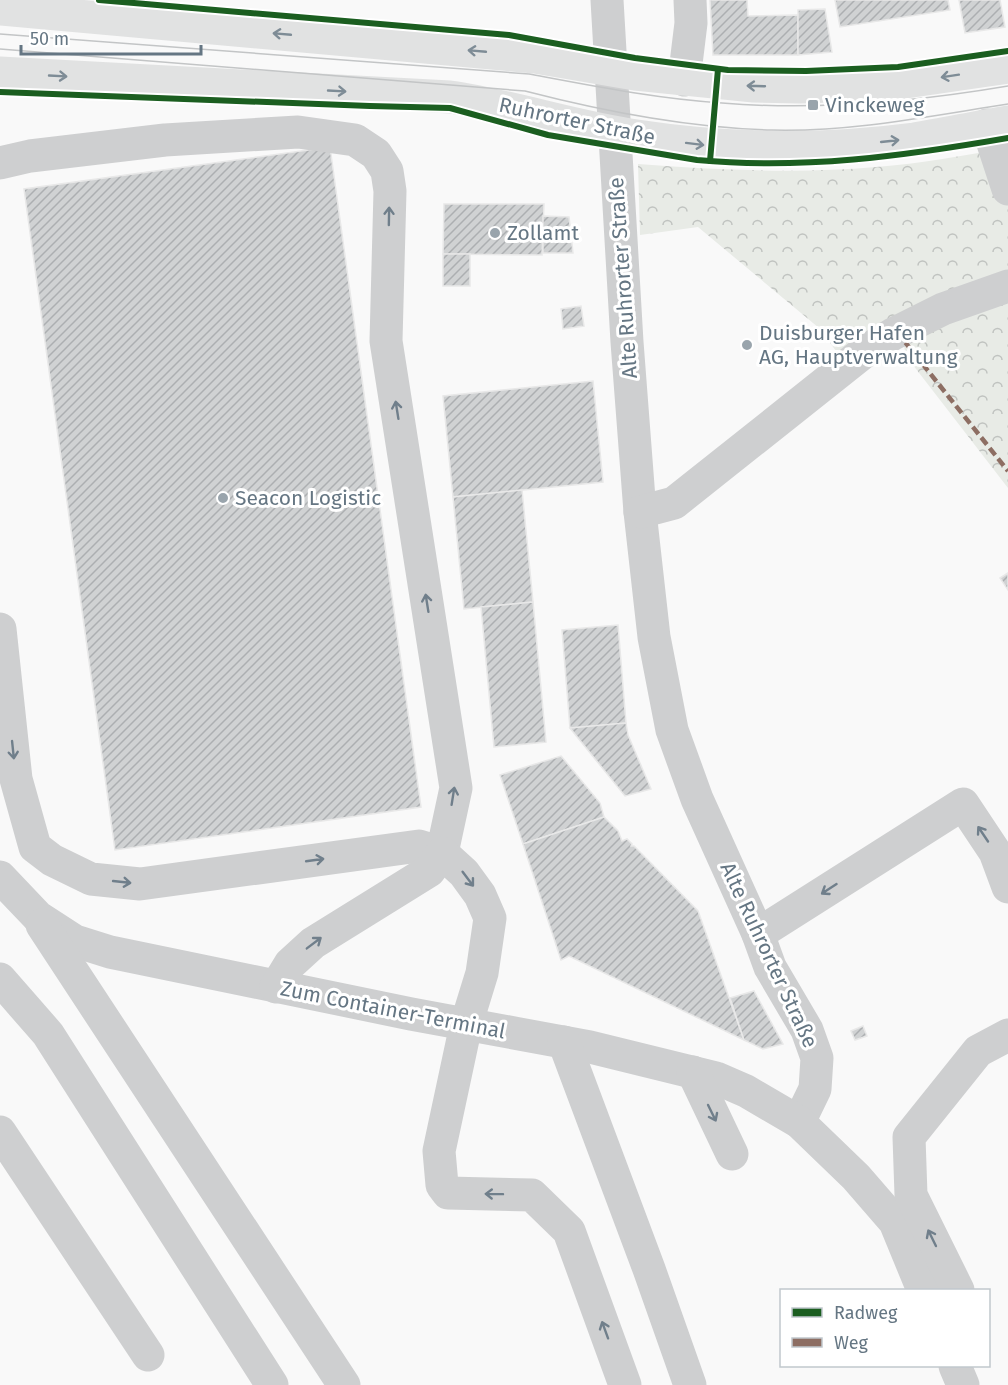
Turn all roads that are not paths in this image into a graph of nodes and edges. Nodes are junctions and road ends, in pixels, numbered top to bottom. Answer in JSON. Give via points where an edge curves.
{"nodes":[{"id":1,"x":607,"y":0,"type":"edge"},
{"id":2,"x":690,"y":0,"type":"edge"},
{"id":3,"x":0,"y":9,"type":"edge"},
{"id":4,"x":599,"y":55,"type":"junction"},
{"id":5,"x":1008,"y":67,"type":"edge"},
{"id":6,"x":0,"y":73,"type":"edge"},
{"id":7,"x":684,"y":80,"type":"junction"},
{"id":8,"x":998,"y":123,"type":"edge"},
{"id":9,"x":0,"y":164,"type":"edge"},
{"id":10,"x":1008,"y":189,"type":"edge"},
{"id":11,"x":1008,"y":286,"type":"edge"},
{"id":12,"x":639,"y":512,"type":"junction"},
{"id":13,"x":0,"y":629,"type":"edge"},
{"id":14,"x":442,"y":853,"type":"junction"},
{"id":15,"x":4,"y":887,"type":"edge"},
{"id":16,"x":1008,"y":887,"type":"edge"},
{"id":17,"x":38,"y":917,"type":"junction"},
{"id":18,"x":758,"y":934,"type":"junction"},
{"id":19,"x":0,"y":979,"type":"edge"},
{"id":20,"x":276,"y":987,"type":"junction"},
{"id":21,"x":466,"y":1025,"type":"junction"},
{"id":22,"x":1008,"y":1035,"type":"edge"},
{"id":23,"x":564,"y":1042,"type":"junction"},
{"id":24,"x":693,"y":1072,"type":"junction"},
{"id":25,"x":799,"y":1122,"type":"junction"},
{"id":26,"x":0,"y":1132,"type":"edge"},
{"id":27,"x":732,"y":1154,"type":"dead end"},
{"id":28,"x":923,"y":1289,"type":"edge"},
{"id":29,"x":958,"y":1289,"type":"edge"},
{"id":30,"x":148,"y":1355,"type":"dead end"},
{"id":31,"x":956,"y":1367,"type":"edge"},
{"id":32,"x":272,"y":1385,"type":"edge"},
{"id":33,"x":344,"y":1385,"type":"edge"},
{"id":34,"x":625,"y":1385,"type":"edge"},
{"id":35,"x":690,"y":1385,"type":"edge"},
{"id":36,"x":963,"y":1385,"type":"edge"}],
"edges":[{"from":1,"to":4,"type":"street"},
{"from":2,"to":7,"type":"street"},
{"from":4,"to":3,"type":"main road","one_way":true,"via":[[535,57]]},
{"from":4,"to":7,"type":"main road","via":[[635,74]]},
{"from":4,"to":12,"type":"street","name":"Alte Ruhrorter Straße"},
{"from":5,"to":7,"type":"main road","one_way":true,"via":[[867,86],[754,86]]},
{"from":6,"to":8,"type":"main road","name":"Ruhrorter Straße","one_way":true,"via":[[450,97],[590,128],[711,145],[822,147],[914,139]]},
{"from":8,"to":10,"type":"street"},
{"from":14,"to":9,"type":"street","one_way":true,"via":[[456,788],[386,341],[390,191],[387,171],[376,154],[355,140],[298,132],[165,140],[30,156]]},
{"from":11,"to":12,"type":"street","via":[[944,309],[893,334],[811,384],[674,503]]},
{"from":12,"to":18,"type":"street","name":"Alte Ruhrorter Straße","via":[[654,637],[672,730],[697,799]]},
{"from":13,"to":14,"type":"street","one_way":true,"via":[[16,780],[35,847],[52,860],[91,879],[140,884],[419,846]]},
{"from":20,"to":14,"type":"street","one_way":true,"via":[[290,964],[314,943],[429,871]]},
{"from":14,"to":21,"type":"street","one_way":true,"via":[[464,873],[490,918],[482,973]]},
{"from":15,"to":17,"type":"street","name":"Zum Container-Terminal"},
{"from":16,"to":18,"type":"street","one_way":true,"via":[[995,852],[963,804]]},
{"from":17,"to":20,"type":"street","name":"Zum Container-Terminal","via":[[75,940],[110,952]]},
{"from":17,"to":33,"type":"street"},
{"from":18,"to":25,"type":"street","name":"Alte Ruhrorter Straße","via":[[770,967],[807,1030],[817,1058],[815,1089]]},
{"from":19,"to":32,"type":"street","via":[[48,1034]]},
{"from":20,"to":21,"type":"street","name":"Zum Container-Terminal"},
{"from":21,"to":23,"type":"street","name":"Zum Container-Terminal"},
{"from":34,"to":21,"type":"street","one_way":true,"via":[[569,1231],[532,1194],[448,1193],[442,1185],[439,1151]]},
{"from":29,"to":22,"type":"street","one_way":true,"via":[[911,1195],[909,1137],[978,1051]]},
{"from":23,"to":24,"type":"street","name":"Zum Container-Terminal"},
{"from":23,"to":35,"type":"street"},
{"from":24,"to":25,"type":"street","name":"Zum Container-Terminal","via":[[746,1091]]},
{"from":24,"to":27,"type":"street","one_way":true},
{"from":25,"to":28,"type":"street","via":[[856,1177],[895,1222]]},
{"from":26,"to":30,"type":"street"},
{"from":31,"to":36,"type":"street"}]}
